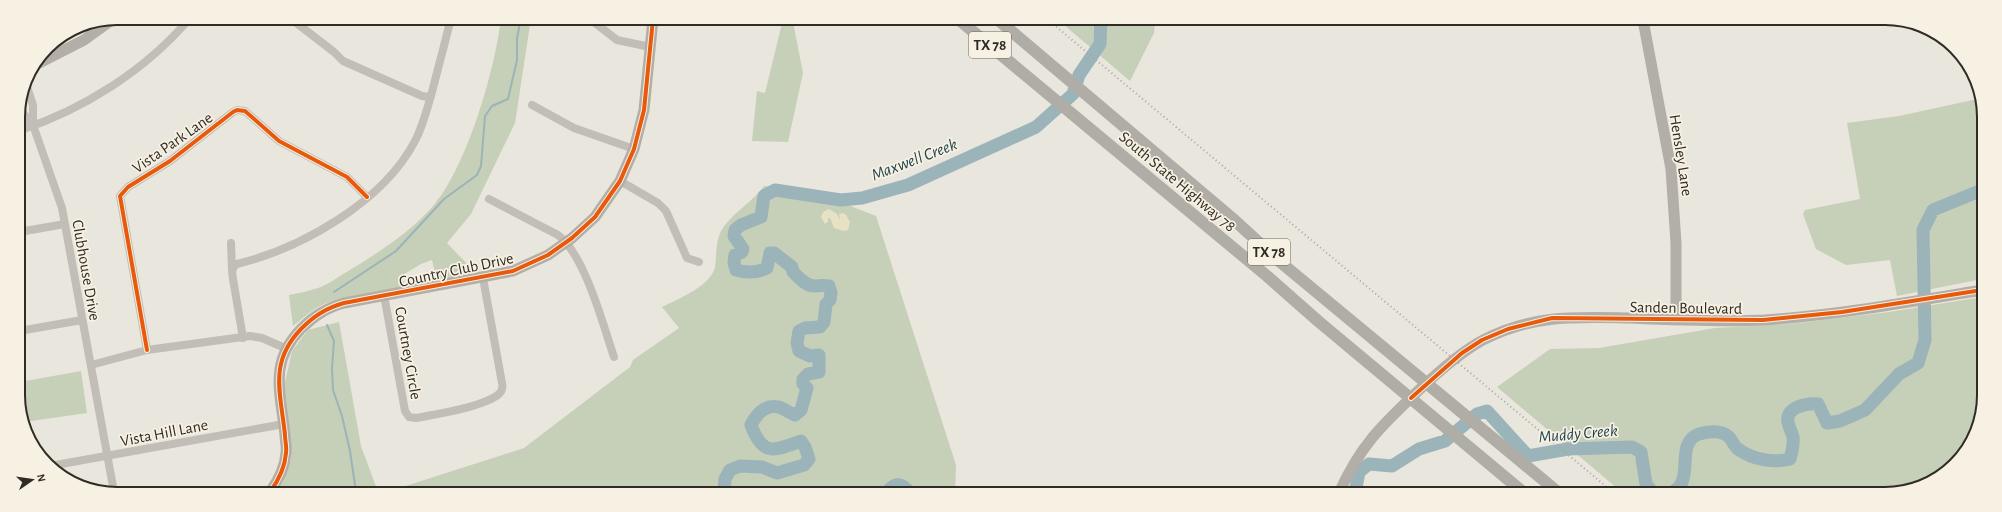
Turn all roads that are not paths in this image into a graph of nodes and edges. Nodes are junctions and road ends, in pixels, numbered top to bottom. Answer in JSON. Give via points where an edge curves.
{"nodes":[{"id":1,"x":183,"y":25,"type":"edge"},
{"id":2,"x":299,"y":25,"type":"edge"},
{"id":3,"x":449,"y":25,"type":"edge"},
{"id":4,"x":599,"y":25,"type":"edge"},
{"id":5,"x":652,"y":25,"type":"edge"},
{"id":6,"x":965,"y":25,"type":"edge"},
{"id":7,"x":1004,"y":25,"type":"edge"},
{"id":8,"x":1644,"y":25,"type":"edge"},
{"id":9,"x":103,"y":26,"type":"edge"},
{"id":10,"x":650,"y":47,"type":"junction"},
{"id":11,"x":45,"y":60,"type":"edge"},
{"id":12,"x":29,"y":92,"type":"edge"},
{"id":13,"x":430,"y":97,"type":"junction"},
{"id":14,"x":532,"y":105,"type":"dead end"},
{"id":15,"x":25,"y":113,"type":"edge"},
{"id":16,"x":33,"y":125,"type":"junction"},
{"id":17,"x":25,"y":128,"type":"edge"},
{"id":18,"x":634,"y":149,"type":"junction"},
{"id":19,"x":620,"y":181,"type":"junction"},
{"id":20,"x":367,"y":197,"type":"junction"},
{"id":21,"x":489,"y":199,"type":"dead end"},
{"id":22,"x":65,"y":224,"type":"junction"},
{"id":23,"x":25,"y":231,"type":"edge"},
{"id":24,"x":566,"y":243,"type":"junction"},
{"id":25,"x":231,"y":244,"type":"dead end"},
{"id":26,"x":699,"y":262,"type":"dead end"},
{"id":27,"x":234,"y":267,"type":"junction"},
{"id":28,"x":483,"y":278,"type":"junction"},
{"id":29,"x":1977,"y":291,"type":"edge"},
{"id":30,"x":384,"y":295,"type":"junction"},
{"id":31,"x":82,"y":320,"type":"junction"},
{"id":32,"x":1676,"y":320,"type":"junction"},
{"id":33,"x":25,"y":330,"type":"edge"},
{"id":34,"x":243,"y":338,"type":"junction"},
{"id":35,"x":285,"y":348,"type":"junction"},
{"id":36,"x":147,"y":350,"type":"junction"},
{"id":37,"x":614,"y":357,"type":"dead end"},
{"id":38,"x":91,"y":365,"type":"junction"},
{"id":39,"x":1427,"y":383,"type":"junction"},
{"id":40,"x":1411,"y":398,"type":"junction"},
{"id":41,"x":284,"y":424,"type":"junction"},
{"id":42,"x":107,"y":456,"type":"junction"},
{"id":43,"x":57,"y":465,"type":"edge"},
{"id":44,"x":113,"y":487,"type":"edge"},
{"id":45,"x":273,"y":487,"type":"edge"},
{"id":46,"x":1343,"y":487,"type":"edge"},
{"id":47,"x":1517,"y":487,"type":"edge"},
{"id":48,"x":1551,"y":487,"type":"edge"}],
"edges":[{"from":1,"to":16,"type":"street","via":[[161,48],[121,80],[66,111]]},
{"from":2,"to":13,"type":"street","via":[[343,61],[422,96]]},
{"from":3,"to":13,"type":"street"},
{"from":4,"to":10,"type":"street","via":[[617,40]]},
{"from":5,"to":10,"type":"street","name":"Country Club Drive"},
{"from":6,"to":40,"type":"main road","name":"South State Highway 78","number":"TX 78"},
{"from":7,"to":39,"type":"main road","name":"South State Highway 78","number":"TX 78","via":[[1232,218],[1279,261]]},
{"from":8,"to":32,"type":"street","name":"Hensley Lane","via":[[1671,169],[1676,243]]},
{"from":9,"to":11,"type":"street","via":[[84,40]]},
{"from":10,"to":18,"type":"street","name":"Country Club Drive","via":[[644,110]]},
{"from":12,"to":16,"type":"street","name":"Clubhouse Drive","via":[[33,105]]},
{"from":13,"to":20,"type":"street","via":[[422,126],[409,153],[390,177]]},
{"from":14,"to":18,"type":"street","via":[[574,128]]},
{"from":15,"to":16,"type":"street","name":"Clubhouse Drive"},
{"from":16,"to":17,"type":"street"},
{"from":16,"to":22,"type":"street","name":"Clubhouse Drive","via":[[58,194]]},
{"from":18,"to":19,"type":"street","name":"Country Club Drive"},
{"from":19,"to":24,"type":"street","name":"Country Club Drive","via":[[595,217]]},
{"from":19,"to":26,"type":"street","via":[[658,203],[672,221],[687,258]]},
{"from":20,"to":27,"type":"street","via":[[321,231]]},
{"from":20,"to":36,"type":"street","name":"Vista Park Lane","via":[[347,177],[278,141],[245,111],[233,112],[170,161],[128,187],[120,196]]},
{"from":21,"to":24,"type":"street","via":[[558,235]]},
{"from":22,"to":23,"type":"street"},
{"from":22,"to":31,"type":"street","name":"Clubhouse Drive"},
{"from":24,"to":28,"type":"street","name":"Country Club Drive","via":[[521,268]]},
{"from":24,"to":37,"type":"street","via":[[592,292]]},
{"from":25,"to":27,"type":"street"},
{"from":27,"to":34,"type":"street"},
{"from":28,"to":30,"type":"street","name":"Country Club Drive"},
{"from":28,"to":30,"type":"street","name":"Courtney Circle","via":[[502,390],[496,396],[462,409],[416,418],[409,417],[405,411]]},
{"from":29,"to":32,"type":"street","name":"Sanden Boulevard","via":[[1842,312],[1763,320]]},
{"from":30,"to":35,"type":"street","name":"Country Club Drive","via":[[326,309],[312,318]]},
{"from":31,"to":33,"type":"street"},
{"from":31,"to":38,"type":"street","name":"Clubhouse Drive"},
{"from":32,"to":39,"type":"street","name":"Sanden Boulevard","via":[[1577,317],[1530,322],[1482,340],[1462,353]]},
{"from":34,"to":35,"type":"street","via":[[262,338]]},
{"from":34,"to":36,"type":"street"},
{"from":35,"to":41,"type":"street","name":"Country Club Drive","via":[[278,380]]},
{"from":36,"to":38,"type":"street"},
{"from":38,"to":42,"type":"street","name":"Clubhouse Drive"},
{"from":39,"to":40,"type":"street","name":"Sanden Boulevard"},
{"from":39,"to":48,"type":"main road","name":"South State Highway 78","number":"TX 78"},
{"from":40,"to":46,"type":"street","name":"Sanden Boulevard","via":[[1362,448]]},
{"from":40,"to":47,"type":"main road","name":"South State Highway 78","number":"TX 78"},
{"from":41,"to":42,"type":"street","name":"Vista Hill Lane"},
{"from":41,"to":45,"type":"street","name":"Country Club Drive","via":[[286,453],[281,473]]},
{"from":42,"to":43,"type":"street","name":"Vista Hill Lane"},
{"from":42,"to":44,"type":"street"}]}
